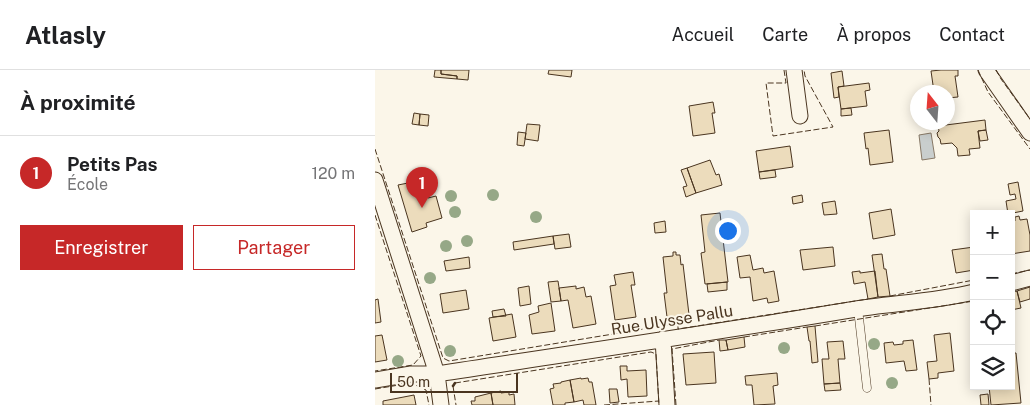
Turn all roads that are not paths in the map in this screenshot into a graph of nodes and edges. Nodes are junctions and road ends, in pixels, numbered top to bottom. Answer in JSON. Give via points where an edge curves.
{"nodes":[{"id":1,"x":794,"y":70,"type":"edge"},
{"id":2,"x":986,"y":70,"type":"edge"},
{"id":3,"x":800,"y":116,"type":"dead end"},
{"id":4,"x":1030,"y":133,"type":"edge"},
{"id":5,"x":375,"y":180,"type":"edge"},
{"id":6,"x":1030,"y":278,"type":"edge"},
{"id":7,"x":1015,"y":282,"type":"edge"},
{"id":8,"x":970,"y":293,"type":"edge"},
{"id":9,"x":858,"y":308,"type":"junction"},
{"id":10,"x":663,"y":339,"type":"junction"},
{"id":11,"x":437,"y":374,"type":"junction"},
{"id":12,"x":375,"y":380,"type":"edge"},
{"id":13,"x":867,"y":388,"type":"dead end"},
{"id":14,"x":441,"y":405,"type":"edge"},
{"id":15,"x":667,"y":405,"type":"edge"}],
"edges":[{"from":1,"to":3,"type":"street"},
{"from":2,"to":4,"type":"street"},
{"from":5,"to":11,"type":"street"},
{"from":6,"to":7,"type":"street"},
{"from":8,"to":9,"type":"street","name":"Rue Ulysse Pallu"},
{"from":9,"to":10,"type":"street","name":"Rue Ulysse Pallu"},
{"from":9,"to":13,"type":"lane"},
{"from":10,"to":11,"type":"street","name":"Rue Ulysse Pallu"},
{"from":10,"to":15,"type":"street"},
{"from":11,"to":12,"type":"street","name":"Rue Ulysse Pallu","via":[[411,374]]},
{"from":11,"to":14,"type":"street"}]}
